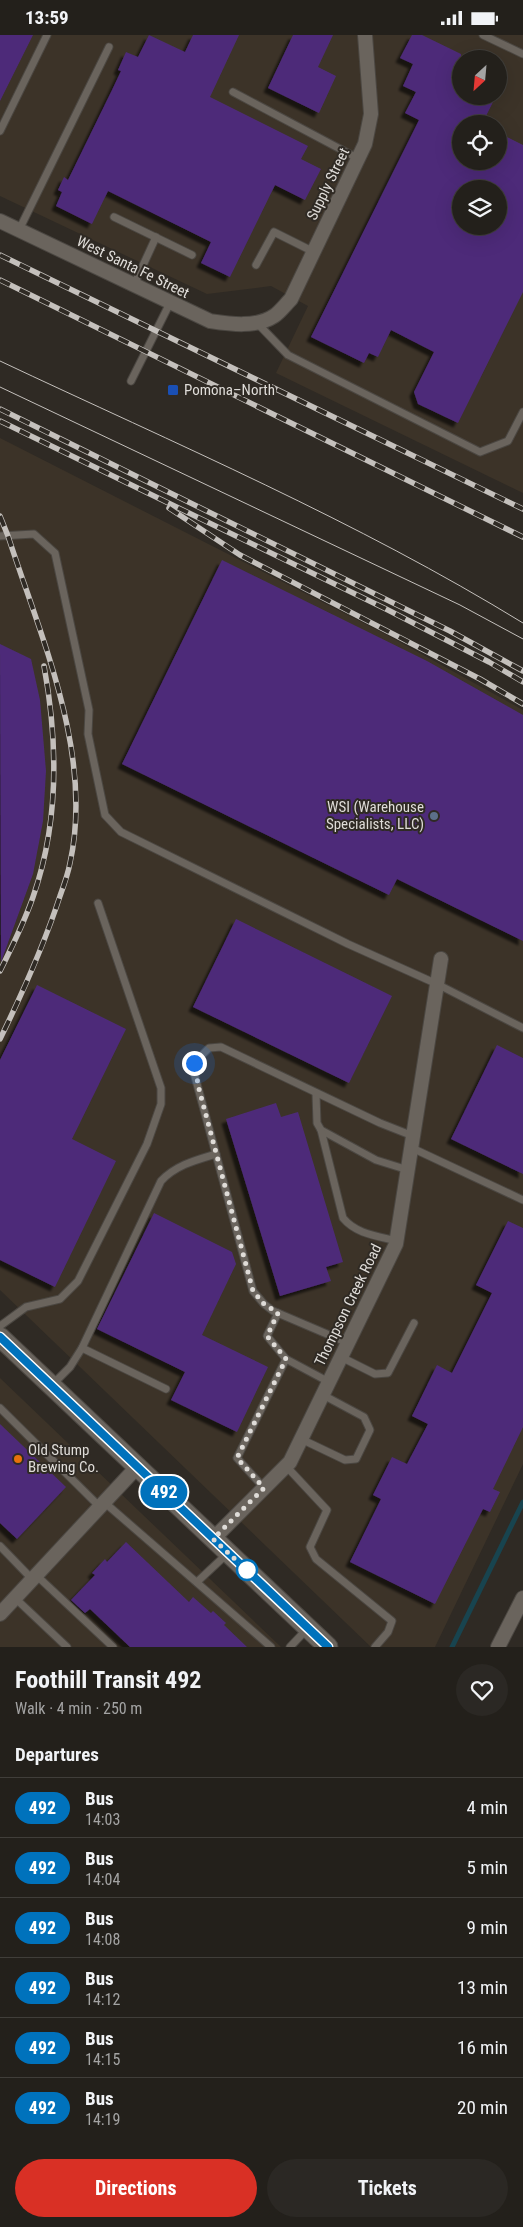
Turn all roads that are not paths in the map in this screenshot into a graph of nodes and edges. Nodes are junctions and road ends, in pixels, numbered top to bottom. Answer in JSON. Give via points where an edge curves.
{"nodes":[{"id":1,"x":47,"y":35,"type":"edge"},
{"id":2,"x":365,"y":35,"type":"edge"},
{"id":3,"x":484,"y":35,"type":"edge"},
{"id":4,"x":109,"y":47,"type":"dead end"},
{"id":5,"x":523,"y":54,"type":"edge"},
{"id":6,"x":233,"y":92,"type":"dead end"},
{"id":7,"x":0,"y":131,"type":"edge"},
{"id":8,"x":359,"y":159,"type":"junction"},
{"id":9,"x":114,"y":217,"type":"dead end"},
{"id":10,"x":0,"y":221,"type":"edge"},
{"id":11,"x":19,"y":230,"type":"junction"},
{"id":12,"x":156,"y":237,"type":"junction"},
{"id":13,"x":314,"y":252,"type":"junction"},
{"id":14,"x":192,"y":255,"type":"dead end"},
{"id":15,"x":256,"y":265,"type":"dead end"},
{"id":16,"x":134,"y":285,"type":"junction"},
{"id":17,"x":170,"y":303,"type":"junction"},
{"id":18,"x":257,"y":323,"type":"junction"},
{"id":19,"x":131,"y":381,"type":"dead end"},
{"id":20,"x":523,"y":412,"type":"edge"},
{"id":21,"x":0,"y":537,"type":"edge"},
{"id":22,"x":98,"y":903,"type":"dead end"},
{"id":23,"x":441,"y":959,"type":"dead end"},
{"id":24,"x":437,"y":984,"type":"junction"},
{"id":25,"x":523,"y":1028,"type":"edge"},
{"id":26,"x":316,"y":1093,"type":"junction"},
{"id":27,"x":321,"y":1130,"type":"junction"},
{"id":28,"x":412,"y":1142,"type":"junction"},
{"id":29,"x":216,"y":1154,"type":"junction"},
{"id":30,"x":408,"y":1170,"type":"junction"},
{"id":31,"x":523,"y":1201,"type":"edge"},
{"id":32,"x":397,"y":1241,"type":"junction"},
{"id":33,"x":278,"y":1313,"type":"junction"},
{"id":34,"x":414,"y":1323,"type":"dead end"},
{"id":35,"x":0,"y":1326,"type":"edge"},
{"id":36,"x":0,"y":1337,"type":"edge"},
{"id":37,"x":348,"y":1343,"type":"junction"},
{"id":38,"x":82,"y":1347,"type":"junction"},
{"id":39,"x":341,"y":1357,"type":"junction"},
{"id":40,"x":286,"y":1359,"type":"junction"},
{"id":41,"x":329,"y":1382,"type":"junction"},
{"id":42,"x":52,"y":1386,"type":"junction"},
{"id":43,"x":166,"y":1389,"type":"dead end"},
{"id":44,"x":322,"y":1395,"type":"junction"},
{"id":45,"x":0,"y":1408,"type":"edge"},
{"id":46,"x":301,"y":1439,"type":"junction"},
{"id":47,"x":286,"y":1466,"type":"junction"},
{"id":48,"x":137,"y":1467,"type":"junction"},
{"id":49,"x":264,"y":1488,"type":"junction"},
{"id":50,"x":102,"y":1504,"type":"junction"},
{"id":51,"x":213,"y":1539,"type":"junction"},
{"id":52,"x":0,"y":1546,"type":"edge"},
{"id":53,"x":228,"y":1553,"type":"junction"},
{"id":54,"x":34,"y":1577,"type":"junction"},
{"id":55,"x":197,"y":1582,"type":"junction"},
{"id":56,"x":15,"y":1598,"type":"junction"},
{"id":57,"x":523,"y":1598,"type":"edge"},
{"id":58,"x":0,"y":1614,"type":"edge"},
{"id":59,"x":308,"y":1628,"type":"junction"},
{"id":60,"x":67,"y":1647,"type":"edge"},
{"id":61,"x":113,"y":1647,"type":"edge"},
{"id":62,"x":271,"y":1647,"type":"edge"},
{"id":63,"x":290,"y":1647,"type":"edge"},
{"id":64,"x":328,"y":1647,"type":"edge"},
{"id":65,"x":375,"y":1647,"type":"edge"},
{"id":66,"x":498,"y":1647,"type":"edge"}],
"edges":[{"from":1,"to":7,"type":"lane"},
{"from":2,"to":8,"type":"street","name":"Supply Street","via":[[372,115]]},
{"from":3,"to":5,"type":"lane"},
{"from":4,"to":11,"type":"lane"},
{"from":6,"to":8,"type":"lane"},
{"from":8,"to":13,"type":"street","name":"Supply Street"},
{"from":9,"to":12,"type":"lane"},
{"from":10,"to":11,"type":"street","name":"West Santa Fe Street"},
{"from":11,"to":16,"type":"street","name":"West Santa Fe Street"},
{"from":12,"to":14,"type":"lane"},
{"from":12,"to":16,"type":"lane"},
{"from":13,"to":15,"type":"lane","via":[[274,232]]},
{"from":13,"to":18,"type":"street","name":"Supply Street","via":[[291,299],[273,317]]},
{"from":16,"to":17,"type":"street","name":"West Santa Fe Street"},
{"from":17,"to":18,"type":"street","name":"West Santa Fe Street","via":[[210,321]]},
{"from":17,"to":19,"type":"lane"},
{"from":18,"to":20,"type":"lane","via":[[288,355],[480,452],[508,441]]},
{"from":21,"to":24,"type":"lane","via":[[34,534],[56,553],[89,710],[88,735],[106,815],[121,832],[348,944]]},
{"from":22,"to":35,"type":"lane","via":[[161,1088],[160,1104],[147,1144],[78,1281],[60,1299],[26,1307]]},
{"from":23,"to":24,"type":"street","name":"Thompson Creek Road"},
{"from":24,"to":25,"type":"lane"},
{"from":24,"to":28,"type":"street","name":"Thompson Creek Road"},
{"from":26,"to":27,"type":"lane","via":[[317,1123]]},
{"from":26,"to":28,"type":"lane"},
{"from":26,"to":29,"type":"lane","via":[[221,1047],[209,1048],[194,1063]]},
{"from":27,"to":30,"type":"lane","via":[[376,1160]]},
{"from":27,"to":32,"type":"lane","via":[[342,1218],[362,1233]]},
{"from":28,"to":30,"type":"street","name":"Thompson Creek Road"},
{"from":28,"to":31,"type":"lane"},
{"from":29,"to":33,"type":"lane","via":[[253,1291]]},
{"from":29,"to":38,"type":"lane","via":[[183,1165],[161,1181]]},
{"from":30,"to":32,"type":"street","name":"Thompson Creek Road"},
{"from":32,"to":37,"type":"street","name":"Thompson Creek Road"},
{"from":33,"to":37,"type":"lane"},
{"from":33,"to":40,"type":"lane","via":[[267,1336]]},
{"from":34,"to":39,"type":"lane","via":[[388,1373],[375,1374]]},
{"from":36,"to":42,"type":"main road"},
{"from":37,"to":39,"type":"street","name":"Thompson Creek Road"},
{"from":38,"to":42,"type":"lane","via":[[70,1367]]},
{"from":38,"to":43,"type":"lane"},
{"from":39,"to":41,"type":"street","name":"Thompson Creek Road"},
{"from":40,"to":41,"type":"lane"},
{"from":40,"to":49,"type":"lane","via":[[237,1458]]},
{"from":41,"to":44,"type":"street","name":"Thompson Creek Road"},
{"from":42,"to":48,"type":"main road"},
{"from":44,"to":46,"type":"street","name":"Thompson Creek Road"},
{"from":44,"to":46,"type":"lane","via":[[364,1417],[370,1430],[367,1437],[356,1459],[345,1460]]},
{"from":45,"to":50,"type":"lane"},
{"from":46,"to":47,"type":"street","name":"Thompson Creek Road"},
{"from":47,"to":49,"type":"street","name":"Thompson Creek Road"},
{"from":47,"to":65,"type":"lane","via":[[327,1510],[310,1547],[316,1559],[392,1621],[388,1632]]},
{"from":48,"to":50,"type":"street"},
{"from":48,"to":51,"type":"main road"},
{"from":49,"to":51,"type":"street","name":"Thompson Creek Road"},
{"from":50,"to":54,"type":"street"},
{"from":50,"to":55,"type":"lane"},
{"from":51,"to":53,"type":"main road"},
{"from":52,"to":54,"type":"lane"},
{"from":53,"to":55,"type":"lane"},
{"from":53,"to":59,"type":"main road"},
{"from":54,"to":56,"type":"street"},
{"from":54,"to":61,"type":"lane"},
{"from":55,"to":62,"type":"lane"},
{"from":56,"to":58,"type":"street"},
{"from":56,"to":60,"type":"lane"},
{"from":57,"to":66,"type":"street"},
{"from":59,"to":63,"type":"lane"},
{"from":59,"to":64,"type":"main road"}]}
